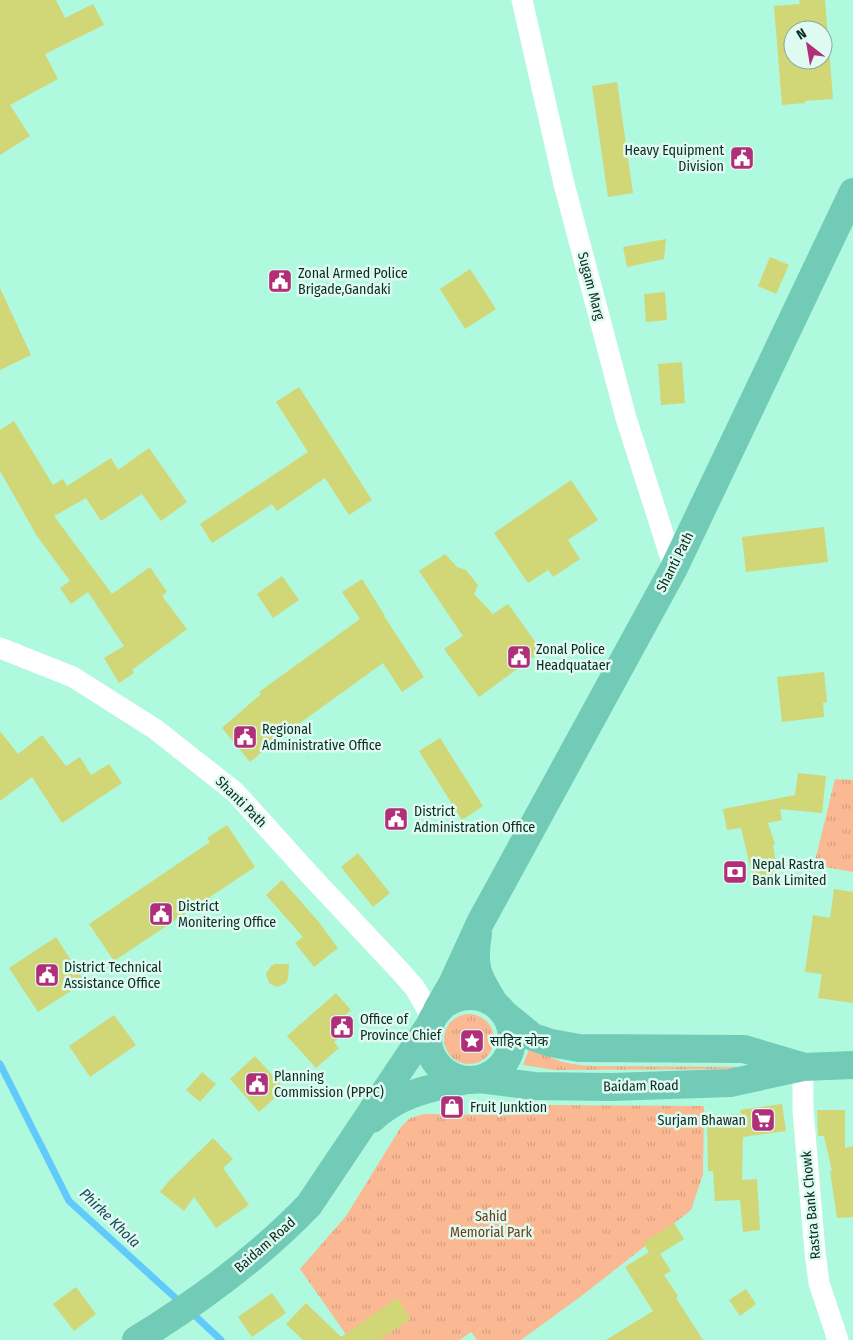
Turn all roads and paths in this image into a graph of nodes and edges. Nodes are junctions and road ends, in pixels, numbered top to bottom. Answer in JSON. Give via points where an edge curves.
{"nodes":[{"id":1,"x":522,"y":0,"type":"edge"},
{"id":2,"x":853,"y":192,"type":"edge"},
{"id":3,"x":674,"y":568,"type":"junction"},
{"id":4,"x":0,"y":648,"type":"edge"},
{"id":5,"x":480,"y":923,"type":"junction"},
{"id":6,"x":500,"y":1010,"type":"junction"},
{"id":7,"x":433,"y":1018,"type":"junction"},
{"id":8,"x":853,"y":1065,"type":"edge"},
{"id":9,"x":803,"y":1067,"type":"junction"},
{"id":10,"x":472,"y":1080,"type":"junction"},
{"id":11,"x":355,"y":1135,"type":"junction"},
{"id":12,"x":143,"y":1335,"type":"edge"},
{"id":13,"x":838,"y":1340,"type":"edge"}],
"edges":[{"from":1,"to":3,"type":"street","name":"Sugam Marg","via":[[564,184],[624,409]]},
{"from":2,"to":3,"type":"main road","name":"Shanti Path"},
{"from":3,"to":5,"type":"main road","name":"Shanti Path"},
{"from":4,"to":7,"type":"street","name":"Shanti Path","via":[[73,677],[156,729],[235,792],[415,988]]},
{"from":5,"to":6,"type":"main road","name":"Shanti Path","via":[[476,967]]},
{"from":5,"to":7,"type":"main road","name":"Shanti Path"},
{"from":6,"to":7,"type":"main road","name":"Baidam Road","via":[[486,998],[465,996],[445,1003]]},
{"from":6,"to":9,"type":"main road","name":"Baidam Road","via":[[532,1037],[551,1043],[579,1048],[744,1049]]},
{"from":6,"to":10,"type":"main road","name":"Baidam Road","via":[[510,1026],[511,1049],[506,1060],[490,1076]]},
{"from":7,"to":10,"type":"main road","name":"Baidam Road","via":[[427,1044],[434,1062],[448,1075]]},
{"from":7,"to":11,"type":"main road","name":"Baidam Road"},
{"from":8,"to":9,"type":"main road","name":"Baidam Road"},
{"from":9,"to":10,"type":"main road","name":"Baidam Road","via":[[730,1084],[534,1086]]},
{"from":9,"to":13,"type":"street","name":"Rastra Bank Chowk","via":[[803,1110],[816,1260],[819,1283]]},
{"from":10,"to":11,"type":"main road","name":"Baidam Road","via":[[417,1091],[378,1114]]},
{"from":11,"to":12,"type":"main road","name":"Baidam Road","via":[[309,1205],[291,1224],[210,1292]]}]}
